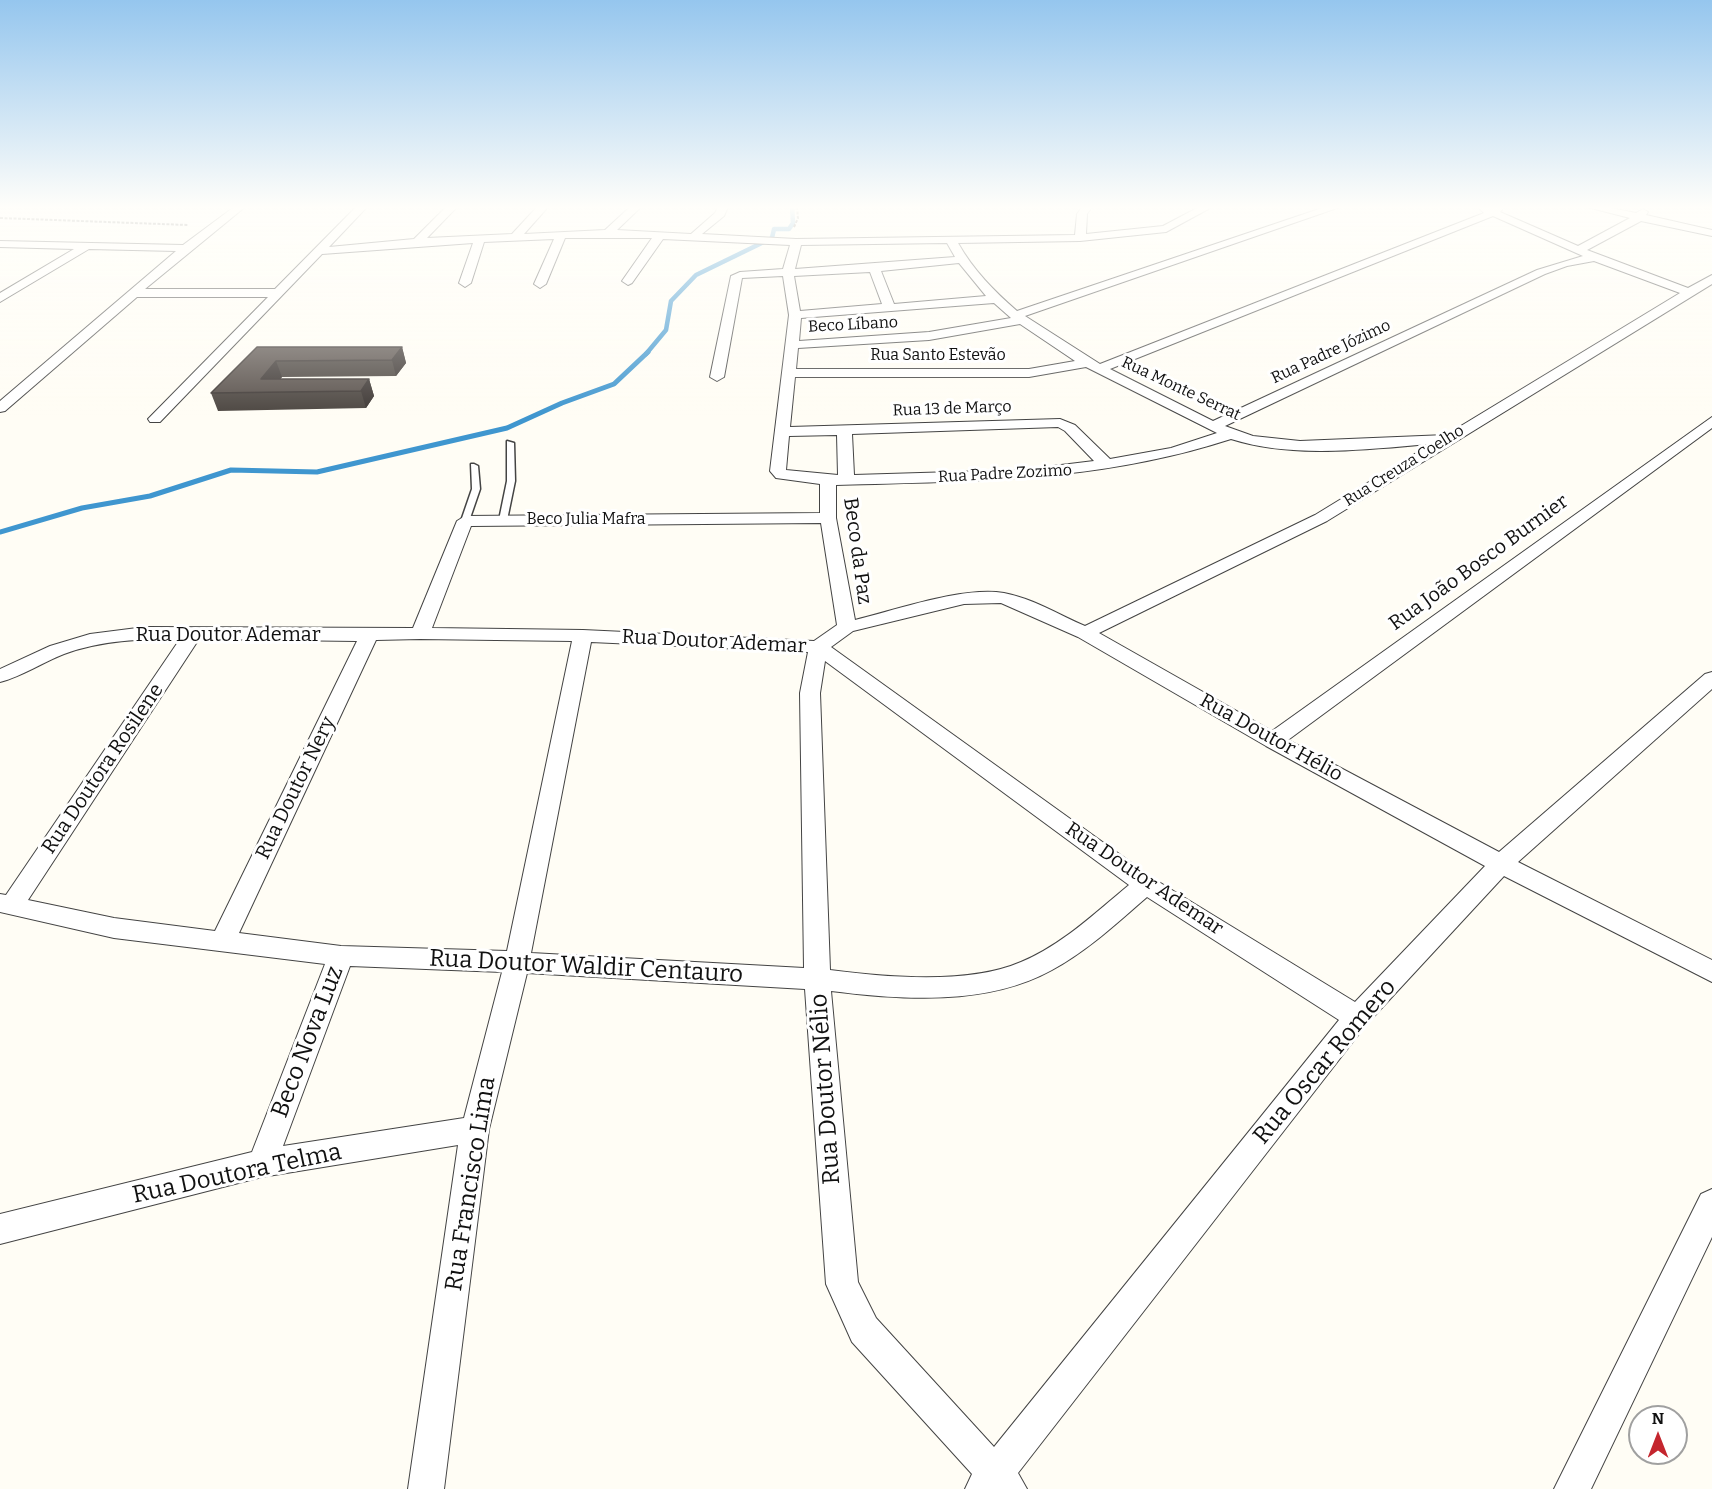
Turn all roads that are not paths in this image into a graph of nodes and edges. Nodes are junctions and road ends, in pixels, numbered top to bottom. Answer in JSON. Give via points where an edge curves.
{"nodes":[{"id":1,"x":36,"y":276,"type":"edge"},
{"id":2,"x":152,"y":276,"type":"edge"},
{"id":3,"x":294,"y":276,"type":"edge"},
{"id":4,"x":467,"y":276,"type":"edge"},
{"id":5,"x":543,"y":276,"type":"edge"},
{"id":6,"x":631,"y":276,"type":"edge"},
{"id":7,"x":737,"y":276,"type":"edge"},
{"id":8,"x":789,"y":276,"type":"edge"},
{"id":9,"x":877,"y":276,"type":"edge"},
{"id":10,"x":974,"y":276,"type":"edge"},
{"id":11,"x":1136,"y":276,"type":"edge"},
{"id":12,"x":1323,"y":276,"type":"edge"},
{"id":13,"x":1531,"y":276,"type":"edge"},
{"id":14,"x":1646,"y":276,"type":"edge"},
{"id":15,"x":1712,"y":279,"type":"edge"},
{"id":16,"x":628,"y":281,"type":"dead end"},
{"id":17,"x":465,"y":283,"type":"dead end"},
{"id":18,"x":540,"y":284,"type":"dead end"},
{"id":19,"x":133,"y":293,"type":"junction"},
{"id":20,"x":277,"y":293,"type":"junction"},
{"id":21,"x":1690,"y":293,"type":"junction"},
{"id":22,"x":0,"y":298,"type":"edge"},
{"id":23,"x":999,"y":299,"type":"junction"},
{"id":24,"x":890,"y":308,"type":"junction"},
{"id":25,"x":795,"y":315,"type":"junction"},
{"id":26,"x":1020,"y":317,"type":"junction"},
{"id":27,"x":791,"y":345,"type":"junction"},
{"id":28,"x":1092,"y":366,"type":"junction"},
{"id":29,"x":789,"y":373,"type":"junction"},
{"id":30,"x":717,"y":377,"type":"dead end"},
{"id":31,"x":0,"y":408,"type":"edge"},
{"id":32,"x":155,"y":419,"type":"dead end"},
{"id":33,"x":1712,"y":422,"type":"edge"},
{"id":34,"x":1214,"y":426,"type":"junction"},
{"id":35,"x":844,"y":431,"type":"junction"},
{"id":36,"x":782,"y":432,"type":"junction"},
{"id":37,"x":1230,"y":434,"type":"junction"},
{"id":38,"x":1448,"y":439,"type":"junction"},
{"id":39,"x":510,"y":443,"type":"dead end"},
{"id":40,"x":1107,"y":465,"type":"junction"},
{"id":41,"x":474,"y":466,"type":"dead end"},
{"id":42,"x":846,"y":479,"type":"junction"},
{"id":43,"x":828,"y":480,"type":"junction"},
{"id":44,"x":828,"y":518,"type":"junction"},
{"id":45,"x":502,"y":520,"type":"junction"},
{"id":46,"x":465,"y":522,"type":"junction"},
{"id":47,"x":847,"y":627,"type":"junction"},
{"id":48,"x":194,"y":632,"type":"junction"},
{"id":49,"x":420,"y":633,"type":"junction"},
{"id":50,"x":1085,"y":633,"type":"junction"},
{"id":51,"x":369,"y":635,"type":"junction"},
{"id":52,"x":583,"y":636,"type":"junction"},
{"id":53,"x":818,"y":648,"type":"junction"},
{"id":54,"x":0,"y":676,"type":"edge"},
{"id":55,"x":1712,"y":678,"type":"edge"},
{"id":56,"x":1273,"y":741,"type":"junction"},
{"id":57,"x":1501,"y":864,"type":"junction"},
{"id":58,"x":1146,"y":885,"type":"junction"},
{"id":59,"x":6,"y":904,"type":"edge"},
{"id":60,"x":223,"y":940,"type":"junction"},
{"id":61,"x":341,"y":956,"type":"junction"},
{"id":62,"x":517,"y":962,"type":"junction"},
{"id":63,"x":1712,"y":972,"type":"edge"},
{"id":64,"x":817,"y":979,"type":"junction"},
{"id":65,"x":1357,"y":1017,"type":"junction"},
{"id":66,"x":475,"y":1130,"type":"junction"},
{"id":67,"x":262,"y":1163,"type":"junction"},
{"id":68,"x":1712,"y":1204,"type":"edge"},
{"id":69,"x":0,"y":1229,"type":"edge"},
{"id":70,"x":996,"y":1484,"type":"edge"},
{"id":71,"x":426,"y":1489,"type":"edge"},
{"id":72,"x":1572,"y":1489,"type":"edge"}],
"edges":[{"from":1,"to":22,"type":"street"},
{"from":2,"to":19,"type":"street"},
{"from":3,"to":20,"type":"street"},
{"from":4,"to":17,"type":"street"},
{"from":5,"to":18,"type":"street"},
{"from":6,"to":16,"type":"street"},
{"from":7,"to":30,"type":"street"},
{"from":8,"to":25,"type":"street"},
{"from":9,"to":24,"type":"street"},
{"from":10,"to":23,"type":"street","name":"Rua Monte Serrat"},
{"from":11,"to":26,"type":"street","name":"Beco Líbano"},
{"from":12,"to":28,"type":"street","name":"Rua Santo Estevão"},
{"from":13,"to":34,"type":"street","name":"Rua Padre Józimo"},
{"from":14,"to":21,"type":"street"},
{"from":15,"to":21,"type":"street","name":"Rua Creuza Coelho"},
{"from":19,"to":20,"type":"street"},
{"from":19,"to":31,"type":"street"},
{"from":20,"to":32,"type":"street"},
{"from":21,"to":38,"type":"street","name":"Rua Creuza Coelho"},
{"from":23,"to":24,"type":"street"},
{"from":23,"to":26,"type":"street","name":"Rua Monte Serrat"},
{"from":24,"to":25,"type":"street"},
{"from":25,"to":27,"type":"street"},
{"from":26,"to":27,"type":"street","name":"Beco Líbano","via":[[929,336]]},
{"from":26,"to":28,"type":"street","name":"Rua Monte Serrat"},
{"from":27,"to":29,"type":"street"},
{"from":28,"to":29,"type":"street","name":"Rua Santo Estevão","via":[[1029,373]]},
{"from":28,"to":34,"type":"street","name":"Rua Monte Serrat"},
{"from":29,"to":36,"type":"street"},
{"from":33,"to":56,"type":"street","name":"Rua João Bosco Burnier"},
{"from":34,"to":37,"type":"street","name":"Rua Monte Serrat"},
{"from":35,"to":36,"type":"street","name":"Rua 13 de Março"},
{"from":35,"to":40,"type":"street","name":"Rua 13 de Março","via":[[1060,423]]},
{"from":35,"to":42,"type":"street"},
{"from":36,"to":43,"type":"street","name":"Rua Padre Zozimo","via":[[778,471],[786,477]]},
{"from":37,"to":38,"type":"street","name":"Rua Monte Serrat","via":[[1298,444]]},
{"from":37,"to":40,"type":"street","name":"Rua Padre Zozimo","via":[[1175,452]]},
{"from":38,"to":50,"type":"street","name":"Rua Creuza Coelho","via":[[1322,518]]},
{"from":39,"to":45,"type":"lane","via":[[511,481]]},
{"from":40,"to":42,"type":"street","name":"Rua Padre Zozimo","via":[[1020,475]]},
{"from":41,"to":46,"type":"lane","via":[[476,489]]},
{"from":42,"to":43,"type":"street","name":"Rua Padre Zozimo"},
{"from":43,"to":44,"type":"street","name":"Beco da Paz"},
{"from":44,"to":45,"type":"street","name":"Beco Julia Mafra"},
{"from":44,"to":47,"type":"street","name":"Beco da Paz"},
{"from":45,"to":46,"type":"street","name":"Beco Julia Mafra"},
{"from":46,"to":49,"type":"street"},
{"from":47,"to":50,"type":"street","name":"Rua Doutor Hélio","via":[[984,597],[1016,602]]},
{"from":47,"to":53,"type":"street","name":"Rua Doutor Hélio"},
{"from":48,"to":51,"type":"street","name":"Rua Doutor Ademar"},
{"from":48,"to":54,"type":"street","name":"Rua Doutor Ademar","via":[[97,638],[47,654]]},
{"from":48,"to":59,"type":"street","name":"Rua Doutora Rosilene"},
{"from":49,"to":51,"type":"street","name":"Rua Doutor Ademar"},
{"from":49,"to":52,"type":"street","name":"Rua Doutor Ademar"},
{"from":50,"to":56,"type":"street","name":"Rua Doutor Hélio"},
{"from":51,"to":60,"type":"street","name":"Rua Doutor Nery"},
{"from":52,"to":53,"type":"street","name":"Rua Doutor Ademar"},
{"from":52,"to":62,"type":"street","name":"Rua Francisco Lima"},
{"from":53,"to":58,"type":"street","name":"Rua Doutor Ademar"},
{"from":53,"to":64,"type":"street","name":"Rua Doutor Nélio","via":[[810,693]]},
{"from":55,"to":57,"type":"street","name":"Rua Oscar Romero"},
{"from":56,"to":57,"type":"street","name":"Rua Doutor Hélio"},
{"from":57,"to":63,"type":"street","name":"Rua Doutor Hélio"},
{"from":57,"to":65,"type":"street","name":"Rua Oscar Romero"},
{"from":58,"to":64,"type":"street","name":"Rua Doutor Waldir Centauro","via":[[1078,940],[1027,971],[984,981],[928,986],[863,986]]},
{"from":58,"to":65,"type":"street","name":"Rua Doutor Ademar"},
{"from":59,"to":60,"type":"street","name":"Rua Doutor Waldir Centauro","via":[[114,927]]},
{"from":60,"to":61,"type":"street","name":"Rua Doutor Waldir Centauro"},
{"from":61,"to":62,"type":"street","name":"Rua Doutor Waldir Centauro"},
{"from":61,"to":67,"type":"street","name":"Beco Nova Luz"},
{"from":62,"to":64,"type":"street","name":"Rua Doutor Waldir Centauro"},
{"from":62,"to":66,"type":"street","name":"Rua Francisco Lima"},
{"from":64,"to":70,"type":"street","name":"Rua Doutor Nélio","via":[[842,1284],[864,1330]]},
{"from":65,"to":70,"type":"street","name":"Rua Oscar Romero"},
{"from":66,"to":67,"type":"street","name":"Rua Doutora Telma"},
{"from":66,"to":71,"type":"street","name":"Rua Francisco Lima"},
{"from":67,"to":69,"type":"street","name":"Rua Doutora Telma"},
{"from":68,"to":72,"type":"street"}]}
